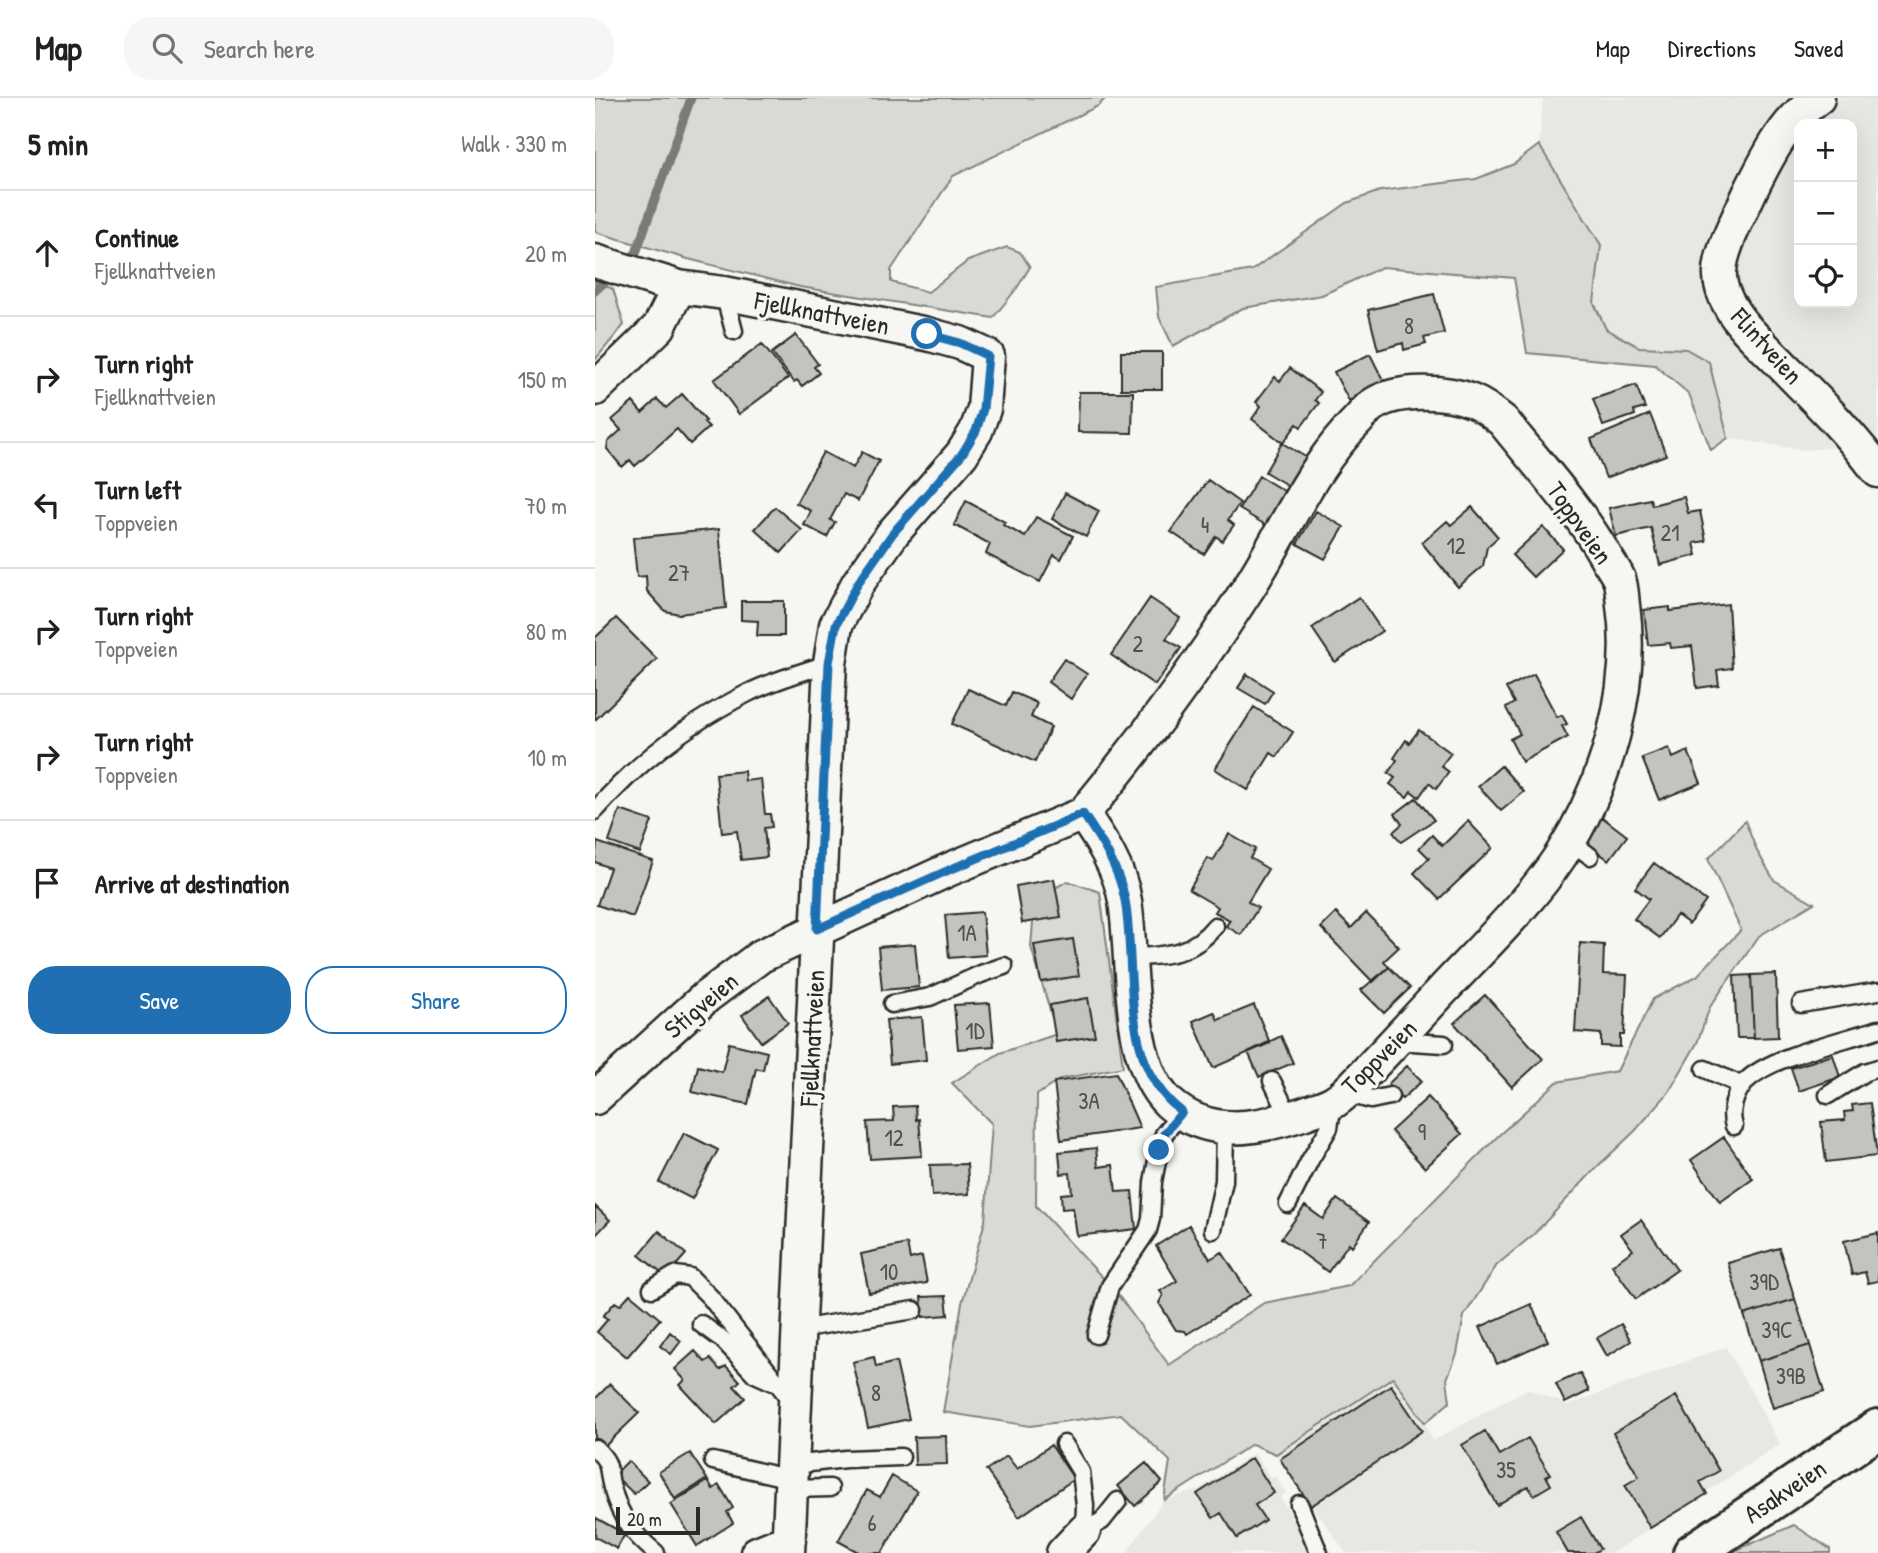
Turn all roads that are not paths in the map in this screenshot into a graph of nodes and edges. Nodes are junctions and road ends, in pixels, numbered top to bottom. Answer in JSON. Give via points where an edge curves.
{"nodes":[{"id":1,"x":1818,"y":98,"type":"edge"},
{"id":2,"x":595,"y":261,"type":"edge"},
{"id":3,"x":680,"y":287,"type":"junction"},
{"id":4,"x":724,"y":293,"type":"junction"},
{"id":5,"x":734,"y":331,"type":"dead end"},
{"id":6,"x":595,"y":389,"type":"edge"},
{"id":7,"x":1878,"y":471,"type":"edge"},
{"id":8,"x":829,"y":663,"type":"junction"},
{"id":9,"x":595,"y":811,"type":"edge"},
{"id":10,"x":1083,"y":814,"type":"junction"},
{"id":11,"x":1215,"y":926,"type":"dead end"},
{"id":12,"x":817,"y":929,"type":"junction"},
{"id":13,"x":1130,"y":958,"type":"junction"},
{"id":14,"x":1004,"y":966,"type":"dead end"},
{"id":15,"x":1878,"y":990,"type":"edge"},
{"id":16,"x":892,"y":1004,"type":"dead end"},
{"id":17,"x":1801,"y":1004,"type":"dead end"},
{"id":18,"x":1878,"y":1029,"type":"edge"},
{"id":19,"x":1396,"y":1041,"type":"junction"},
{"id":20,"x":1444,"y":1044,"type":"dead end"},
{"id":21,"x":1878,"y":1068,"type":"edge"},
{"id":22,"x":1705,"y":1069,"type":"dead end"},
{"id":23,"x":1272,"y":1081,"type":"dead end"},
{"id":24,"x":1743,"y":1086,"type":"junction"},
{"id":25,"x":1828,"y":1095,"type":"dead end"},
{"id":26,"x":1390,"y":1096,"type":"dead end"},
{"id":27,"x":595,"y":1098,"type":"edge"},
{"id":28,"x":1339,"y":1098,"type":"junction"},
{"id":29,"x":1182,"y":1112,"type":"junction"},
{"id":30,"x":1290,"y":1118,"type":"junction"},
{"id":31,"x":1734,"y":1126,"type":"dead end"},
{"id":32,"x":1226,"y":1128,"type":"junction"},
{"id":33,"x":1288,"y":1204,"type":"dead end"},
{"id":34,"x":1213,"y":1230,"type":"dead end"},
{"id":35,"x":652,"y":1289,"type":"dead end"},
{"id":36,"x":914,"y":1310,"type":"dead end"},
{"id":37,"x":701,"y":1324,"type":"dead end"},
{"id":38,"x":799,"y":1329,"type":"junction"},
{"id":39,"x":1096,"y":1335,"type":"dead end"},
{"id":40,"x":787,"y":1395,"type":"junction"},
{"id":41,"x":1878,"y":1429,"type":"edge"},
{"id":42,"x":1064,"y":1444,"type":"dead end"},
{"id":43,"x":595,"y":1448,"type":"edge"},
{"id":44,"x":901,"y":1457,"type":"dead end"},
{"id":45,"x":713,"y":1461,"type":"dead end"},
{"id":46,"x":791,"y":1478,"type":"junction"},
{"id":47,"x":829,"y":1488,"type":"dead end"},
{"id":48,"x":1118,"y":1501,"type":"dead end"},
{"id":49,"x":1299,"y":1504,"type":"dead end"},
{"id":50,"x":1074,"y":1542,"type":"edge"},
{"id":51,"x":788,"y":1546,"type":"edge"},
{"id":52,"x":656,"y":1553,"type":"edge"},
{"id":53,"x":757,"y":1553,"type":"edge"},
{"id":54,"x":1319,"y":1553,"type":"edge"},
{"id":55,"x":1693,"y":1553,"type":"edge"}],
"edges":[{"from":1,"to":7,"type":"street","name":"Flintveien","via":[[1770,149],[1725,252],[1722,289],[1731,310],[1828,411]]},
{"from":2,"to":3,"type":"street","name":"Fjellknattveien"},
{"from":3,"to":4,"type":"street","name":"Fjellknattveien"},
{"from":3,"to":6,"type":"street","via":[[659,327]]},
{"from":4,"to":5,"type":"lane"},
{"from":4,"to":8,"type":"street","name":"Fjellknattveien","via":[[927,334],[988,356],[976,431],[858,583],[836,625]]},
{"from":8,"to":9,"type":"lane","via":[[749,692],[662,744]]},
{"from":8,"to":12,"type":"street","name":"Fjellknattveien"},
{"from":10,"to":12,"type":"street","name":"Toppveien"},
{"from":10,"to":13,"type":"street","name":"Toppveien","via":[[1107,848],[1125,898]]},
{"from":10,"to":19,"type":"street","name":"Toppveien","via":[[1194,672],[1342,435],[1374,404],[1404,394],[1433,393],[1487,408],[1503,421],[1579,515],[1619,580],[1627,631],[1625,681],[1579,848]]},
{"from":11,"to":13,"type":"lane","via":[[1179,954]]},
{"from":12,"to":27,"type":"street","name":"Stigveien","via":[[761,956],[706,997]]},
{"from":12,"to":38,"type":"street","name":"Fjellknattveien"},
{"from":13,"to":29,"type":"street","name":"Toppveien","via":[[1138,1040],[1166,1101]]},
{"from":14,"to":16,"type":"lane","via":[[930,997]]},
{"from":15,"to":17,"type":"lane"},
{"from":18,"to":24,"type":"lane","via":[[1767,1067]]},
{"from":19,"to":20,"type":"lane"},
{"from":19,"to":28,"type":"street","name":"Toppveien"},
{"from":21,"to":25,"type":"lane"},
{"from":22,"to":24,"type":"lane"},
{"from":23,"to":30,"type":"lane"},
{"from":24,"to":31,"type":"lane","via":[[1733,1104]]},
{"from":26,"to":28,"type":"lane"},
{"from":28,"to":30,"type":"street","name":"Toppveien"},
{"from":28,"to":33,"type":"lane","via":[[1329,1128]]},
{"from":29,"to":32,"type":"street","name":"Toppveien","via":[[1198,1123]]},
{"from":29,"to":39,"type":"lane","via":[[1164,1134],[1159,1150],[1147,1230],[1110,1286]]},
{"from":30,"to":32,"type":"street","name":"Toppveien","via":[[1244,1129]]},
{"from":32,"to":34,"type":"lane","via":[[1224,1181]]},
{"from":35,"to":40,"type":"lane","via":[[675,1275],[690,1277]]},
{"from":36,"to":38,"type":"lane"},
{"from":37,"to":40,"type":"lane","via":[[755,1374]]},
{"from":38,"to":40,"type":"street","name":"Fjellknattveien"},
{"from":40,"to":46,"type":"street","name":"Fjellknattveien"},
{"from":41,"to":55,"type":"main road","name":"Asakveien"},
{"from":42,"to":50,"type":"lane","via":[[1081,1472],[1085,1505]]},
{"from":43,"to":52,"type":"lane","via":[[608,1461],[612,1488],[634,1535]]},
{"from":44,"to":46,"type":"lane","via":[[846,1459]]},
{"from":45,"to":46,"type":"lane"},
{"from":46,"to":47,"type":"lane"},
{"from":46,"to":51,"type":"street","name":"Fjellknattveien"},
{"from":48,"to":50,"type":"lane","via":[[1102,1521]]},
{"from":49,"to":54,"type":"lane"},
{"from":51,"to":53,"type":"street","name":"Fjellknattveien"}]}
